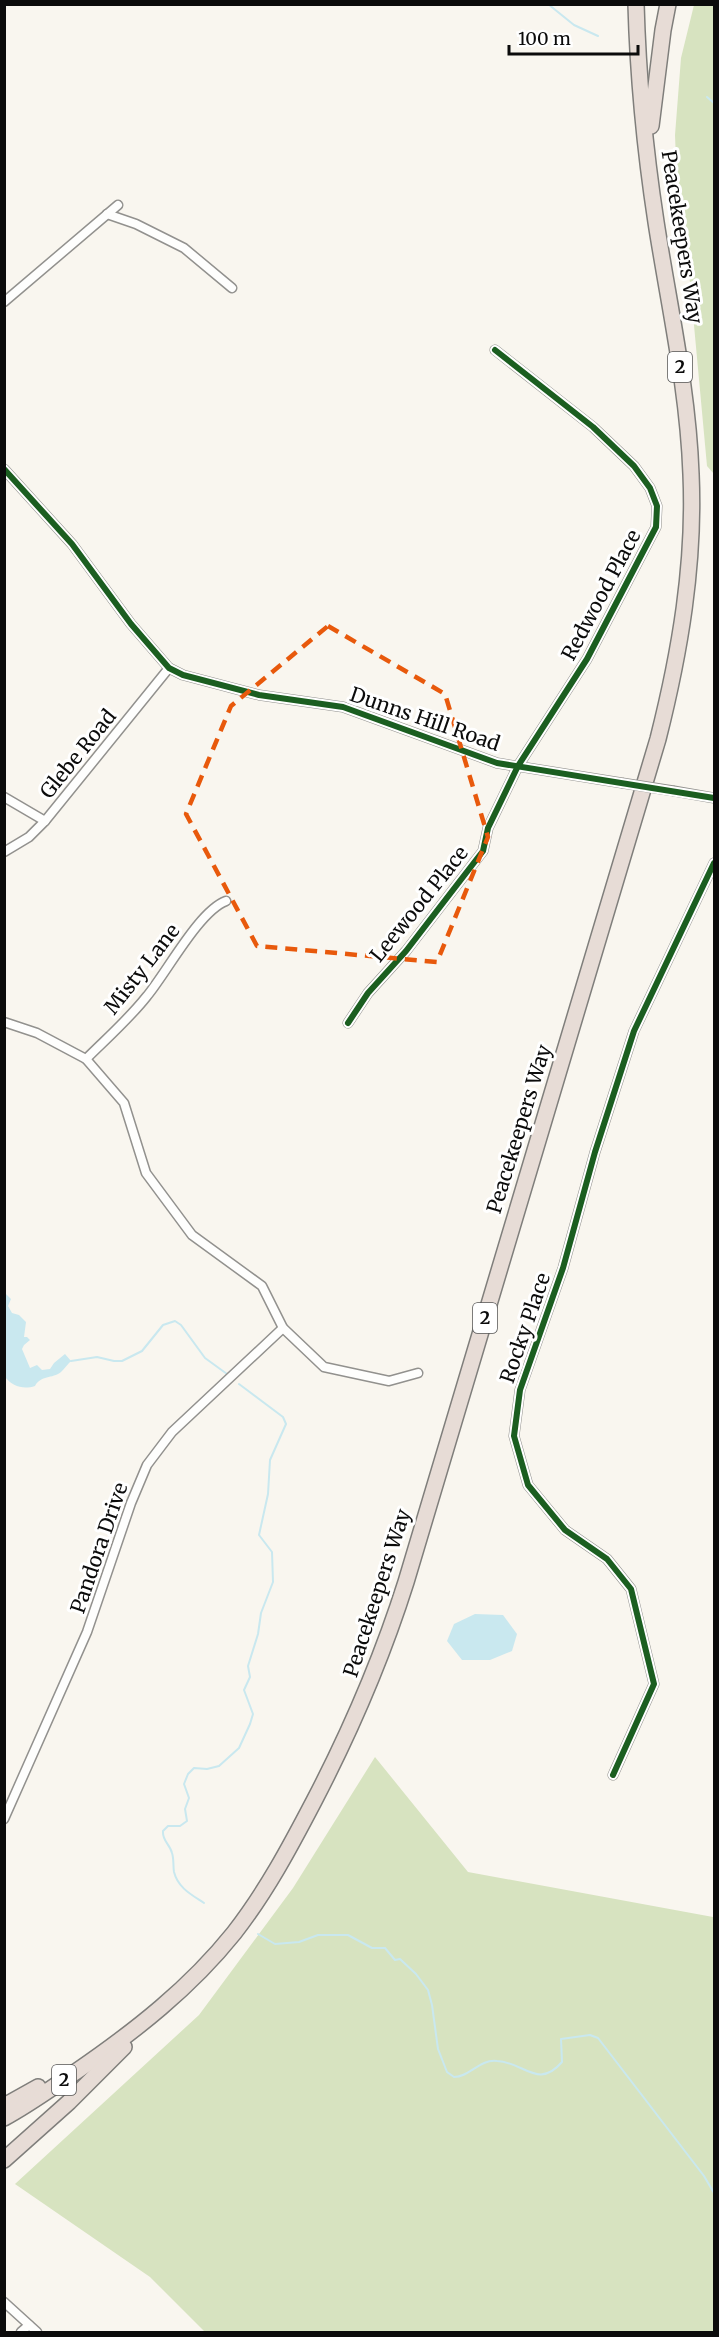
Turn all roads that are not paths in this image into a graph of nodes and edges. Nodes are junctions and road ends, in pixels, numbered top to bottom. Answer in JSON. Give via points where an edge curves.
{"nodes":[{"id":1,"x":636,"y":4,"type":"edge"},
{"id":2,"x":668,"y":4,"type":"edge"},
{"id":3,"x":647,"y":159,"type":"junction"},
{"id":4,"x":118,"y":205,"type":"dead end"},
{"id":5,"x":107,"y":214,"type":"junction"},
{"id":6,"x":232,"y":288,"type":"dead end"},
{"id":7,"x":4,"y":302,"type":"edge"},
{"id":8,"x":495,"y":350,"type":"dead end"},
{"id":9,"x":4,"y":469,"type":"edge"},
{"id":10,"x":169,"y":668,"type":"junction"},
{"id":11,"x":518,"y":766,"type":"junction"},
{"id":12,"x":4,"y":796,"type":"edge"},
{"id":13,"x":714,"y":798,"type":"edge"},
{"id":14,"x":45,"y":821,"type":"junction"},
{"id":15,"x":4,"y":852,"type":"edge"},
{"id":16,"x":714,"y":862,"type":"edge"},
{"id":17,"x":226,"y":901,"type":"dead end"},
{"id":18,"x":4,"y":1022,"type":"edge"},
{"id":19,"x":348,"y":1023,"type":"dead end"},
{"id":20,"x":86,"y":1059,"type":"junction"},
{"id":21,"x":283,"y":1328,"type":"junction"},
{"id":22,"x":418,"y":1373,"type":"dead end"},
{"id":23,"x":613,"y":1775,"type":"dead end"},
{"id":24,"x":4,"y":1819,"type":"edge"},
{"id":25,"x":164,"y":2006,"type":"junction"},
{"id":26,"x":122,"y":2040,"type":"junction"},
{"id":27,"x":4,"y":2106,"type":"edge"},
{"id":28,"x":4,"y":2118,"type":"edge"},
{"id":29,"x":4,"y":2160,"type":"edge"},
{"id":30,"x":4,"y":2302,"type":"edge"},
{"id":31,"x":29,"y":2325,"type":"junction"},
{"id":32,"x":21,"y":2332,"type":"edge"},
{"id":33,"x":37,"y":2332,"type":"edge"}],
"edges":[{"from":1,"to":3,"type":"highway","name":"Peacekeepers Way","number":"2"},
{"from":2,"to":3,"type":"highway"},
{"from":3,"to":25,"type":"highway","name":"Peacekeepers Way","number":"2","via":[[675,328],[691,474],[689,577],[683,628],[658,739],[377,1668],[338,1755],[260,1898],[232,1935]]},
{"from":4,"to":5,"type":"street"},
{"from":5,"to":6,"type":"street","via":[[184,248]]},
{"from":5,"to":7,"type":"street"},
{"from":8,"to":11,"type":"street","name":"Redwood Place","via":[[593,427],[634,466],[657,506],[656,527],[587,659]]},
{"from":9,"to":10,"type":"street","name":"Dunns Hill Road","via":[[72,544]]},
{"from":10,"to":11,"type":"street","name":"Dunns Hill Road","via":[[259,695],[343,707],[497,763]]},
{"from":10,"to":14,"type":"street","name":"Glebe Road"},
{"from":11,"to":13,"type":"street","name":"Dunns Hill Road","bridge":true},
{"from":11,"to":19,"type":"street","name":"Leewood Place","via":[[488,828],[483,851]]},
{"from":12,"to":14,"type":"street"},
{"from":14,"to":15,"type":"street","name":"Glebe Road","via":[[29,837]]},
{"from":16,"to":23,"type":"street","name":"Rocky Place","via":[[634,1031],[563,1268],[520,1390],[514,1436],[528,1485],[565,1530],[607,1559],[631,1589],[654,1684]]},
{"from":17,"to":20,"type":"street","name":"Misty Lane","via":[[202,918],[146,997]]},
{"from":18,"to":20,"type":"street","via":[[37,1033]]},
{"from":20,"to":21,"type":"street","via":[[124,1103],[146,1173],[192,1235],[262,1286]]},
{"from":21,"to":22,"type":"street","via":[[324,1367],[389,1381]]},
{"from":21,"to":24,"type":"street","name":"Pandora Drive","via":[[172,1432],[147,1465],[130,1503],[81,1647]]},
{"from":25,"to":26,"type":"highway","name":"Peacekeepers Way","number":"2"},
{"from":25,"to":29,"type":"highway","via":[[69,2102]]},
{"from":26,"to":27,"type":"highway"},
{"from":26,"to":28,"type":"highway","name":"Peacekeepers Way","number":"2"},
{"from":30,"to":31,"type":"street"},
{"from":31,"to":32,"type":"street"},
{"from":31,"to":33,"type":"street"}]}
